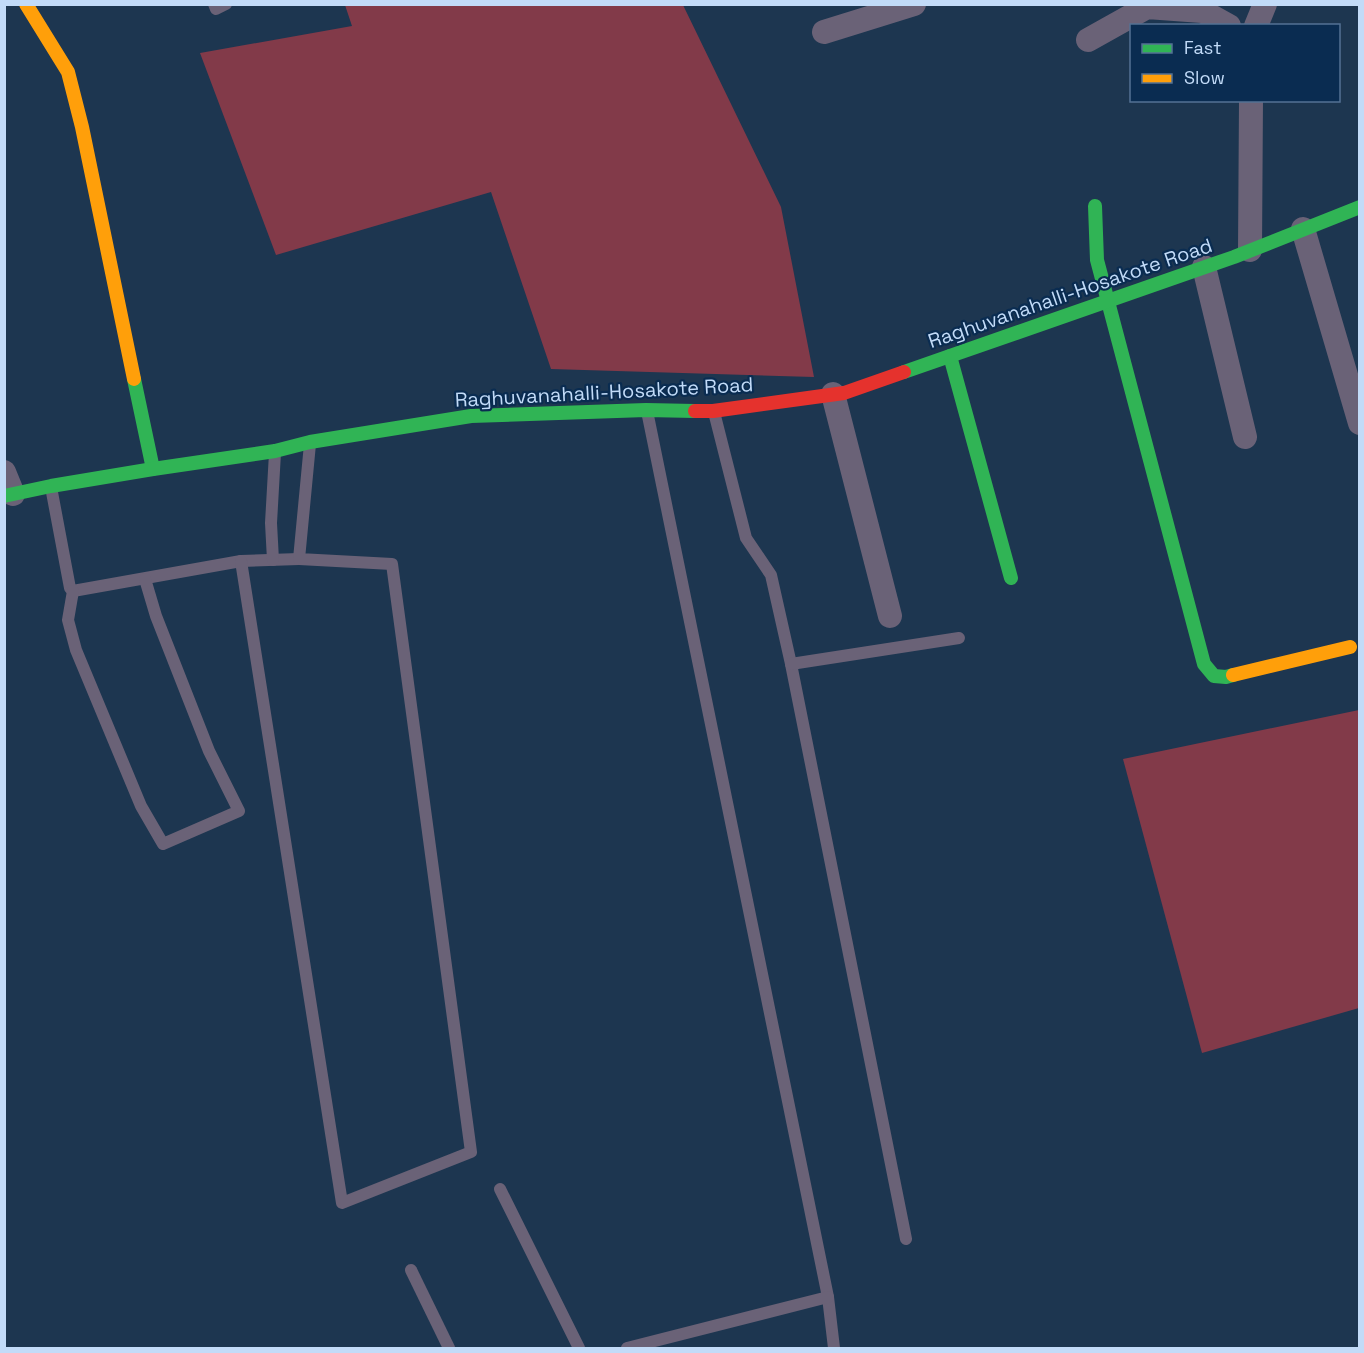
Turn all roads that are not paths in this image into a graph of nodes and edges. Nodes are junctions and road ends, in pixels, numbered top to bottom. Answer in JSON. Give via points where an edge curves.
{"nodes":[{"id":1,"x":214,"y":4,"type":"edge"},
{"id":2,"x":225,"y":4,"type":"edge"},
{"id":3,"x":914,"y":4,"type":"edge"},
{"id":4,"x":1265,"y":4,"type":"edge"},
{"id":5,"x":32,"y":8,"type":"edge"},
{"id":6,"x":1201,"y":8,"type":"edge"},
{"id":7,"x":1226,"y":24,"type":"edge"},
{"id":8,"x":1257,"y":24,"type":"edge"},
{"id":9,"x":824,"y":32,"type":"dead end"},
{"id":10,"x":1088,"y":39,"type":"dead end"},
{"id":11,"x":1251,"y":102,"type":"edge"},
{"id":12,"x":1095,"y":206,"type":"dead end"},
{"id":13,"x":1359,"y":207,"type":"edge"},
{"id":14,"x":1303,"y":229,"type":"junction"},
{"id":15,"x":1250,"y":250,"type":"junction"},
{"id":16,"x":1204,"y":267,"type":"junction"},
{"id":17,"x":1108,"y":302,"type":"junction"},
{"id":18,"x":950,"y":356,"type":"junction"},
{"id":19,"x":833,"y":394,"type":"junction"},
{"id":20,"x":646,"y":410,"type":"junction"},
{"id":21,"x":713,"y":411,"type":"junction"},
{"id":22,"x":1359,"y":423,"type":"edge"},
{"id":23,"x":1245,"y":436,"type":"dead end"},
{"id":24,"x":310,"y":442,"type":"junction"},
{"id":25,"x":275,"y":451,"type":"junction"},
{"id":26,"x":153,"y":469,"type":"junction"},
{"id":27,"x":51,"y":486,"type":"junction"},
{"id":28,"x":7,"y":487,"type":"edge"},
{"id":29,"x":299,"y":559,"type":"junction"},
{"id":30,"x":273,"y":560,"type":"junction"},
{"id":31,"x":241,"y":561,"type":"junction"},
{"id":32,"x":1011,"y":578,"type":"dead end"},
{"id":33,"x":145,"y":579,"type":"junction"},
{"id":34,"x":74,"y":591,"type":"junction"},
{"id":35,"x":890,"y":616,"type":"dead end"},
{"id":36,"x":959,"y":638,"type":"dead end"},
{"id":37,"x":1350,"y":647,"type":"dead end"},
{"id":38,"x":791,"y":664,"type":"junction"},
{"id":39,"x":500,"y":1189,"type":"dead end"},
{"id":40,"x":906,"y":1239,"type":"dead end"},
{"id":41,"x":411,"y":1270,"type":"dead end"},
{"id":42,"x":828,"y":1297,"type":"junction"},
{"id":43,"x":449,"y":1348,"type":"edge"},
{"id":44,"x":579,"y":1348,"type":"edge"},
{"id":45,"x":627,"y":1348,"type":"edge"},
{"id":46,"x":834,"y":1348,"type":"edge"}],
"edges":[{"from":1,"to":2,"type":"lane","via":[[216,9]]},
{"from":3,"to":9,"type":"street"},
{"from":4,"to":8,"type":"street"},
{"from":5,"to":26,"type":"main road","via":[[68,72]]},
{"from":6,"to":7,"type":"street"},
{"from":6,"to":10,"type":"street","via":[[1147,7]]},
{"from":11,"to":15,"type":"street"},
{"from":12,"to":17,"type":"main road","via":[[1097,260]]},
{"from":13,"to":14,"type":"main road","name":"Raghuvanahalli-Hosakote Road"},
{"from":14,"to":15,"type":"main road","name":"Raghuvanahalli-Hosakote Road"},
{"from":14,"to":22,"type":"street"},
{"from":15,"to":16,"type":"main road","name":"Raghuvanahalli-Hosakote Road"},
{"from":16,"to":17,"type":"main road","name":"Raghuvanahalli-Hosakote Road"},
{"from":16,"to":23,"type":"street"},
{"from":17,"to":18,"type":"main road","name":"Raghuvanahalli-Hosakote Road"},
{"from":17,"to":37,"type":"main road","via":[[1208,670],[1214,676],[1226,677]]},
{"from":18,"to":19,"type":"main road","name":"Raghuvanahalli-Hosakote Road"},
{"from":18,"to":32,"type":"main road"},
{"from":19,"to":21,"type":"main road","name":"Raghuvanahalli-Hosakote Road"},
{"from":19,"to":35,"type":"street"},
{"from":20,"to":21,"type":"main road","name":"Raghuvanahalli-Hosakote Road"},
{"from":20,"to":24,"type":"main road","name":"Raghuvanahalli-Hosakote Road","via":[[471,416]]},
{"from":20,"to":42,"type":"lane"},
{"from":21,"to":38,"type":"lane","via":[[746,538],[771,575]]},
{"from":24,"to":25,"type":"main road","name":"Raghuvanahalli-Hosakote Road"},
{"from":24,"to":29,"type":"lane"},
{"from":25,"to":26,"type":"main road","name":"Raghuvanahalli-Hosakote Road"},
{"from":25,"to":30,"type":"lane"},
{"from":26,"to":27,"type":"main road","name":"Raghuvanahalli-Hosakote Road"},
{"from":27,"to":28,"type":"main road","name":"Raghuvanahalli-Hosakote Road"},
{"from":27,"to":34,"type":"lane","via":[[70,588]]},
{"from":29,"to":30,"type":"lane"},
{"from":29,"to":31,"type":"lane","via":[[392,564],[471,1152],[342,1203]]},
{"from":30,"to":31,"type":"lane"},
{"from":31,"to":33,"type":"lane"},
{"from":33,"to":34,"type":"lane"},
{"from":33,"to":34,"type":"lane","via":[[209,751],[239,811],[163,844],[141,806],[76,650],[69,620]]},
{"from":36,"to":38,"type":"lane"},
{"from":38,"to":40,"type":"lane"},
{"from":39,"to":44,"type":"lane"},
{"from":41,"to":43,"type":"lane"},
{"from":42,"to":45,"type":"lane"},
{"from":42,"to":46,"type":"lane"}]}
